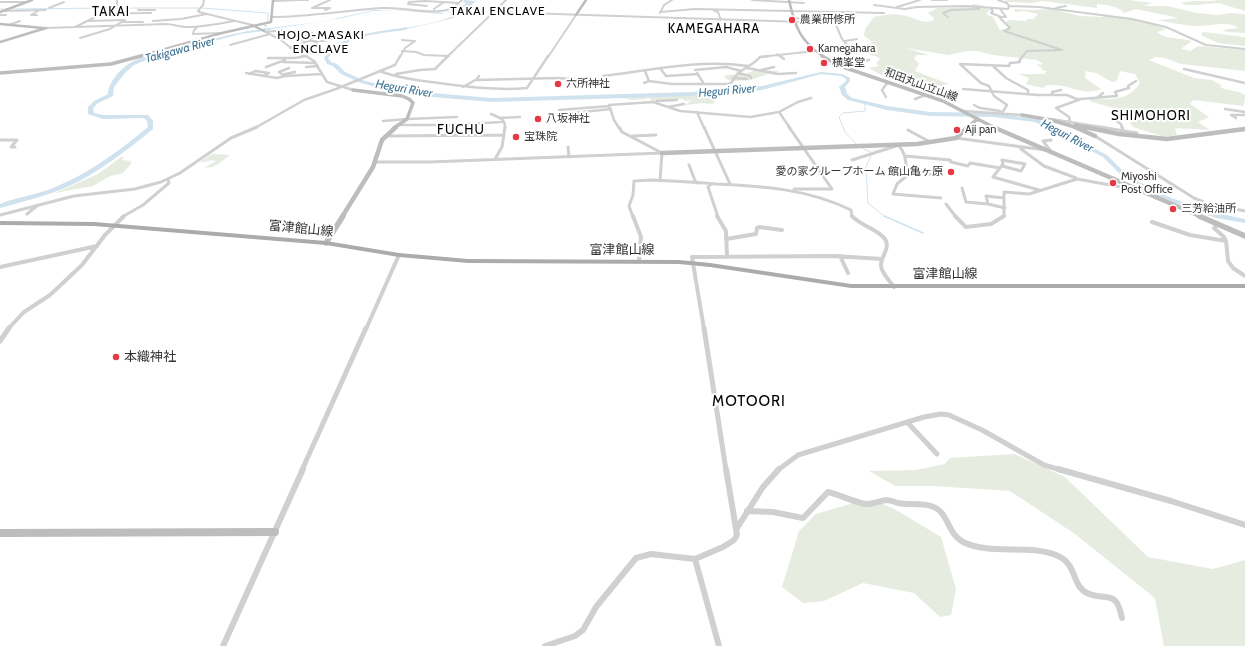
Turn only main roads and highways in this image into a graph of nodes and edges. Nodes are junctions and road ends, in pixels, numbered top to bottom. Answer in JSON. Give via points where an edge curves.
{"nodes":[{"id":1,"x":0,"y":223,"type":"edge"},
{"id":2,"x":1245,"y":286,"type":"edge"}],
"edges":[{"from":1,"to":2,"type":"main road","name":"富津館山線","via":[[114,226],[326,243],[399,255],[468,262],[692,263],[838,285]]}]}
